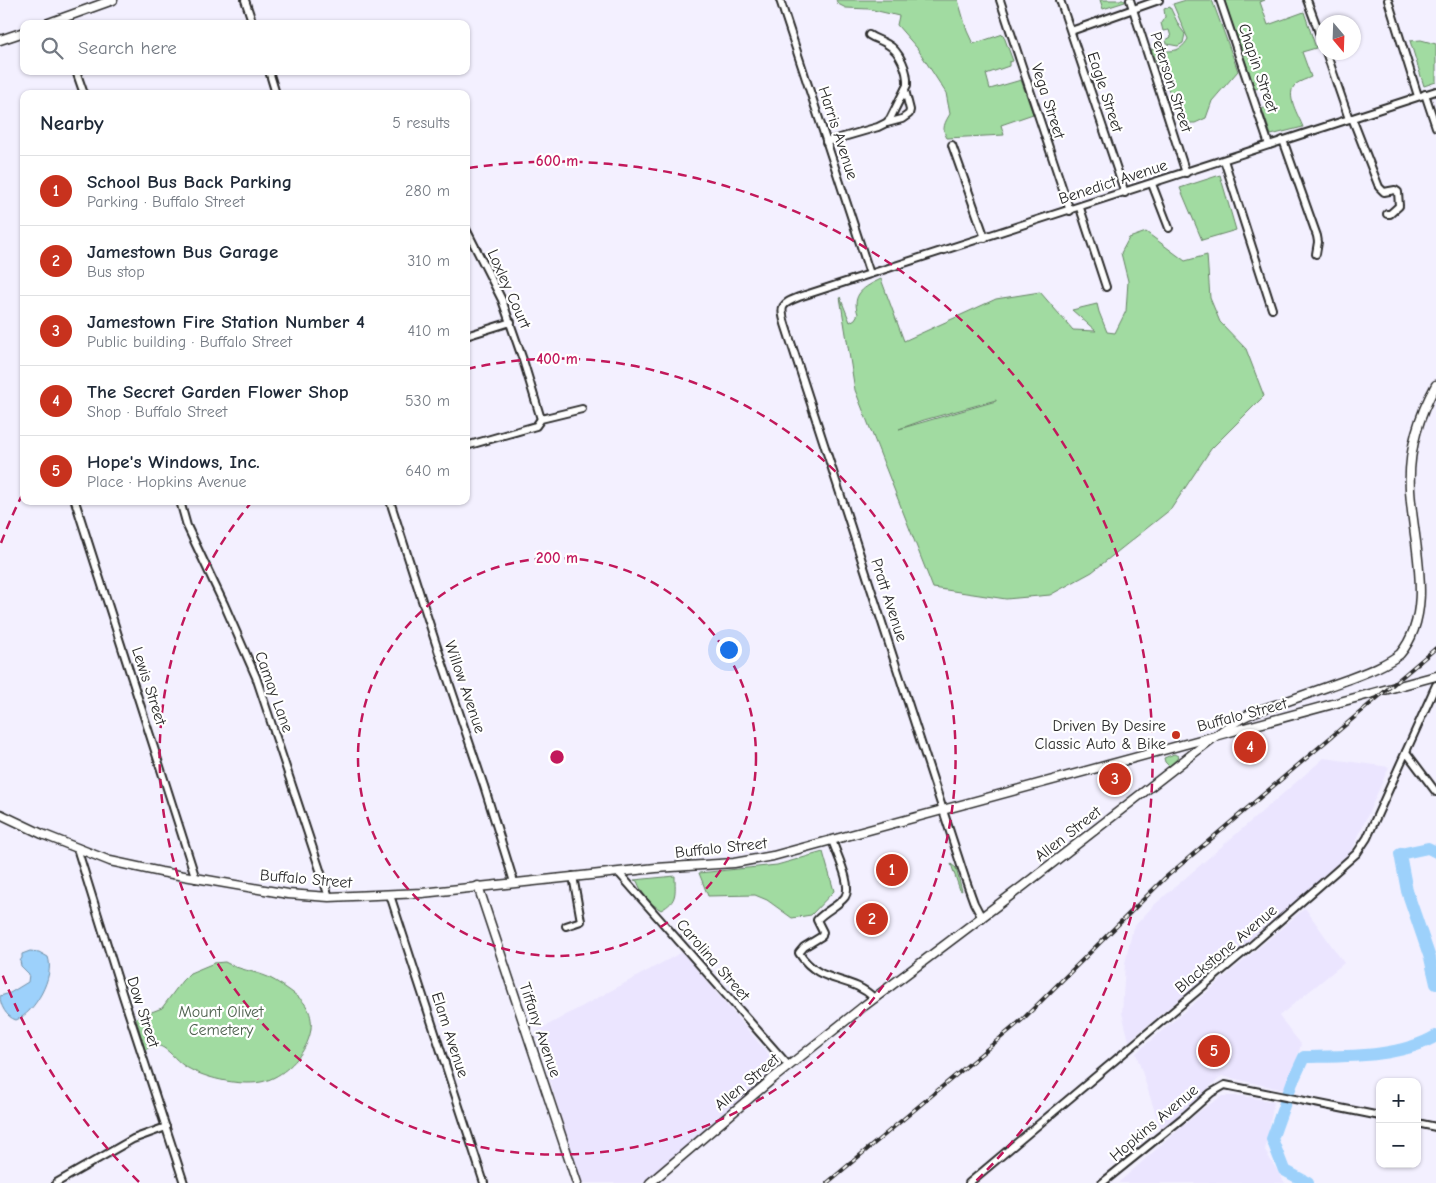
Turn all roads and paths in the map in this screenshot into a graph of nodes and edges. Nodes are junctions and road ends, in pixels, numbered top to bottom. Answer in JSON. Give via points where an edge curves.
{"nodes":[{"id":1,"x":113,"y":0,"type":"edge"},
{"id":2,"x":245,"y":0,"type":"edge"},
{"id":3,"x":780,"y":0,"type":"edge"},
{"id":4,"x":1000,"y":0,"type":"edge"},
{"id":5,"x":1060,"y":0,"type":"edge"},
{"id":6,"x":1130,"y":0,"type":"edge"},
{"id":7,"x":1159,"y":0,"type":"edge"},
{"id":8,"x":1220,"y":0,"type":"edge"},
{"id":9,"x":1307,"y":0,"type":"edge"},
{"id":10,"x":1388,"y":0,"type":"edge"},
{"id":11,"x":1133,"y":9,"type":"junction"},
{"id":12,"x":64,"y":20,"type":"edge"},
{"id":13,"x":252,"y":20,"type":"edge"},
{"id":14,"x":1316,"y":24,"type":"edge"},
{"id":15,"x":1070,"y":31,"type":"junction"},
{"id":16,"x":20,"y":33,"type":"edge"},
{"id":17,"x":869,"y":35,"type":"dead end"},
{"id":18,"x":0,"y":40,"type":"edge"},
{"id":19,"x":1329,"y":60,"type":"edge"},
{"id":20,"x":77,"y":75,"type":"edge"},
{"id":21,"x":270,"y":75,"type":"edge"},
{"id":22,"x":83,"y":90,"type":"edge"},
{"id":23,"x":275,"y":90,"type":"edge"},
{"id":24,"x":905,"y":90,"type":"junction"},
{"id":25,"x":1436,"y":91,"type":"edge"},
{"id":26,"x":1422,"y":95,"type":"junction"},
{"id":27,"x":1350,"y":118,"type":"junction"},
{"id":28,"x":886,"y":123,"type":"junction"},
{"id":29,"x":1436,"y":127,"type":"edge"},
{"id":30,"x":1283,"y":140,"type":"junction"},
{"id":31,"x":826,"y":142,"type":"junction"},
{"id":32,"x":952,"y":144,"type":"dead end"},
{"id":33,"x":1269,"y":145,"type":"junction"},
{"id":34,"x":1224,"y":160,"type":"junction"},
{"id":35,"x":1186,"y":173,"type":"junction"},
{"id":36,"x":1152,"y":184,"type":"junction"},
{"id":37,"x":1125,"y":193,"type":"junction"},
{"id":38,"x":1080,"y":208,"type":"junction"},
{"id":39,"x":1070,"y":211,"type":"junction"},
{"id":40,"x":1387,"y":214,"type":"dead end"},
{"id":41,"x":1168,"y":228,"type":"dead end"},
{"id":42,"x":470,"y":237,"type":"edge"},
{"id":43,"x":985,"y":238,"type":"junction"},
{"id":44,"x":1316,"y":254,"type":"dead end"},
{"id":45,"x":870,"y":274,"type":"junction"},
{"id":46,"x":1106,"y":287,"type":"dead end"},
{"id":47,"x":799,"y":297,"type":"joint"},
{"id":48,"x":1272,"y":309,"type":"dead end"},
{"id":49,"x":510,"y":322,"type":"junction"},
{"id":50,"x":470,"y":335,"type":"edge"},
{"id":51,"x":1436,"y":385,"type":"edge"},
{"id":52,"x":582,"y":409,"type":"dead end"},
{"id":53,"x":541,"y":419,"type":"junction"},
{"id":54,"x":470,"y":445,"type":"edge"},
{"id":55,"x":76,"y":505,"type":"edge"},
{"id":56,"x":181,"y":505,"type":"edge"},
{"id":57,"x":391,"y":505,"type":"edge"},
{"id":58,"x":1429,"y":588,"type":"dead end"},
{"id":59,"x":1426,"y":619,"type":"dead end"},
{"id":60,"x":1436,"y":676,"type":"edge"},
{"id":61,"x":1436,"y":685,"type":"edge"},
{"id":62,"x":1252,"y":714,"type":"junction"},
{"id":63,"x":1257,"y":726,"type":"junction"},
{"id":64,"x":1214,"y":738,"type":"junction"},
{"id":65,"x":1406,"y":752,"type":"junction"},
{"id":66,"x":1436,"y":792,"type":"edge"},
{"id":67,"x":943,"y":810,"type":"junction"},
{"id":68,"x":0,"y":814,"type":"edge"},
{"id":69,"x":832,"y":840,"type":"junction"},
{"id":70,"x":77,"y":848,"type":"junction"},
{"id":71,"x":618,"y":872,"type":"junction"},
{"id":72,"x":572,"y":876,"type":"junction"},
{"id":73,"x":196,"y":879,"type":"junction"},
{"id":74,"x":514,"y":882,"type":"junction"},
{"id":75,"x":478,"y":886,"type":"junction"},
{"id":76,"x":390,"y":895,"type":"junction"},
{"id":77,"x":328,"y":897,"type":"junction"},
{"id":78,"x":982,"y":918,"type":"junction"},
{"id":79,"x":566,"y":926,"type":"dead end"},
{"id":80,"x":874,"y":998,"type":"junction"},
{"id":81,"x":788,"y":1066,"type":"junction"},
{"id":82,"x":1376,"y":1115,"type":"edge"},
{"id":83,"x":1421,"y":1124,"type":"edge"},
{"id":84,"x":166,"y":1127,"type":"junction"},
{"id":85,"x":1436,"y":1127,"type":"edge"},
{"id":86,"x":56,"y":1183,"type":"edge"},
{"id":87,"x":184,"y":1183,"type":"edge"},
{"id":88,"x":484,"y":1183,"type":"edge"},
{"id":89,"x":577,"y":1183,"type":"edge"},
{"id":90,"x":650,"y":1183,"type":"edge"},
{"id":91,"x":969,"y":1183,"type":"edge"},
{"id":92,"x":1102,"y":1183,"type":"edge"}],
"edges":[{"from":1,"to":12,"type":"street"},
{"from":2,"to":13,"type":"street"},
{"from":3,"to":31,"type":"street","name":"Harris Avenue"},
{"from":4,"to":39,"type":"street","name":"Vega Street"},
{"from":5,"to":15,"type":"street","name":"Eagle Street"},
{"from":6,"to":11,"type":"street","name":"Peterson Street"},
{"from":7,"to":11,"type":"street"},
{"from":8,"to":33,"type":"street","name":"Chapin Street"},
{"from":9,"to":14,"type":"street"},
{"from":10,"to":26,"type":"street"},
{"from":11,"to":15,"type":"street"},
{"from":11,"to":35,"type":"street","name":"Peterson Street"},
{"from":15,"to":37,"type":"street","name":"Eagle Street"},
{"from":16,"to":18,"type":"street"},
{"from":17,"to":24,"type":"street","via":[[887,44],[900,57],[908,81]]},
{"from":19,"to":27,"type":"street"},
{"from":20,"to":22,"type":"street"},
{"from":21,"to":23,"type":"street"},
{"from":24,"to":28,"type":"street"},
{"from":24,"to":28,"type":"street","via":[[909,114]]},
{"from":25,"to":26,"type":"street","name":"Benedict Avenue"},
{"from":26,"to":27,"type":"street","name":"Benedict Avenue"},
{"from":26,"to":29,"type":"street"},
{"from":27,"to":30,"type":"street","name":"Benedict Avenue"},
{"from":27,"to":40,"type":"street","via":[[1378,187],[1384,192],[1398,192],[1399,206]]},
{"from":28,"to":31,"type":"street"},
{"from":30,"to":33,"type":"street","name":"Benedict Avenue"},
{"from":30,"to":44,"type":"street","via":[[1317,236]]},
{"from":31,"to":45,"type":"street","name":"Harris Avenue"},
{"from":32,"to":43,"type":"street"},
{"from":33,"to":34,"type":"street","name":"Benedict Avenue"},
{"from":34,"to":35,"type":"street","name":"Benedict Avenue"},
{"from":34,"to":48,"type":"street"},
{"from":35,"to":36,"type":"street","name":"Benedict Avenue"},
{"from":36,"to":37,"type":"street","name":"Benedict Avenue"},
{"from":36,"to":41,"type":"street"},
{"from":37,"to":38,"type":"street","name":"Benedict Avenue"},
{"from":38,"to":39,"type":"street","name":"Benedict Avenue"},
{"from":38,"to":46,"type":"street"},
{"from":39,"to":43,"type":"street","name":"Benedict Avenue"},
{"from":42,"to":49,"type":"street","name":"Loxley Court"},
{"from":43,"to":45,"type":"street","name":"Benedict Avenue"},
{"from":45,"to":47,"type":"street","name":"Benedict Avenue"},
{"from":47,"to":67,"type":"street","name":"Pratt Avenue","via":[[783,305],[784,322]]},
{"from":49,"to":50,"type":"street"},
{"from":49,"to":53,"type":"street","name":"Loxley Court"},
{"from":51,"to":58,"type":"street","via":[[1421,416],[1410,470],[1411,502]]},
{"from":52,"to":53,"type":"street"},
{"from":53,"to":54,"type":"street","via":[[536,426]]},
{"from":55,"to":73,"type":"street","name":"Lewis Street"},
{"from":56,"to":77,"type":"street","name":"Camay Lane","via":[[187,526],[256,677]]},
{"from":57,"to":74,"type":"street","name":"Willow Avenue"},
{"from":59,"to":62,"type":"street","name":"Allen Street","via":[[1410,645],[1373,670]]},
{"from":60,"to":63,"type":"street","name":"Buffalo Street"},
{"from":61,"to":65,"type":"street","name":"Blackstone Avenue"},
{"from":62,"to":63,"type":"street","via":[[1252,723]]},
{"from":62,"to":64,"type":"street","name":"Allen Street"},
{"from":63,"to":64,"type":"street","name":"Buffalo Street"},
{"from":64,"to":67,"type":"street","name":"Buffalo Street"},
{"from":64,"to":78,"type":"street","name":"Allen Street"},
{"from":65,"to":66,"type":"street"},
{"from":65,"to":91,"type":"street","name":"Blackstone Avenue","via":[[1367,838],[1350,860]]},
{"from":67,"to":69,"type":"street","name":"Buffalo Street"},
{"from":67,"to":78,"type":"street","name":"Pratt Avenue"},
{"from":68,"to":70,"type":"street","name":"Buffalo Street"},
{"from":69,"to":71,"type":"street","name":"Buffalo Street","via":[[746,861]]},
{"from":69,"to":80,"type":"street","via":[[847,877],[846,893],[817,920],[822,936],[804,946],[799,953],[823,976],[858,987]]},
{"from":70,"to":73,"type":"street","name":"Buffalo Street","via":[[110,861]]},
{"from":70,"to":84,"type":"street","name":"Dow Street"},
{"from":71,"to":72,"type":"street","name":"Buffalo Street"},
{"from":71,"to":81,"type":"street","name":"Carolina Street"},
{"from":72,"to":74,"type":"street","name":"Buffalo Street"},
{"from":72,"to":79,"type":"street","via":[[581,921]]},
{"from":73,"to":77,"type":"street","name":"Buffalo Street"},
{"from":74,"to":75,"type":"street","name":"Buffalo Street"},
{"from":75,"to":76,"type":"street","name":"Buffalo Street"},
{"from":75,"to":89,"type":"street","name":"Tiffany Avenue"},
{"from":76,"to":77,"type":"street","name":"Buffalo Street"},
{"from":76,"to":88,"type":"street","name":"Elam Avenue"},
{"from":78,"to":80,"type":"street","name":"Allen Street"},
{"from":80,"to":81,"type":"street","name":"Allen Street"},
{"from":81,"to":90,"type":"street","name":"Allen Street"},
{"from":82,"to":92,"type":"street","name":"Hopkins Avenue","via":[[1225,1085]]},
{"from":83,"to":85,"type":"street"},
{"from":84,"to":86,"type":"street","via":[[133,1139]]},
{"from":84,"to":87,"type":"street","name":"Dow Street"}]}
